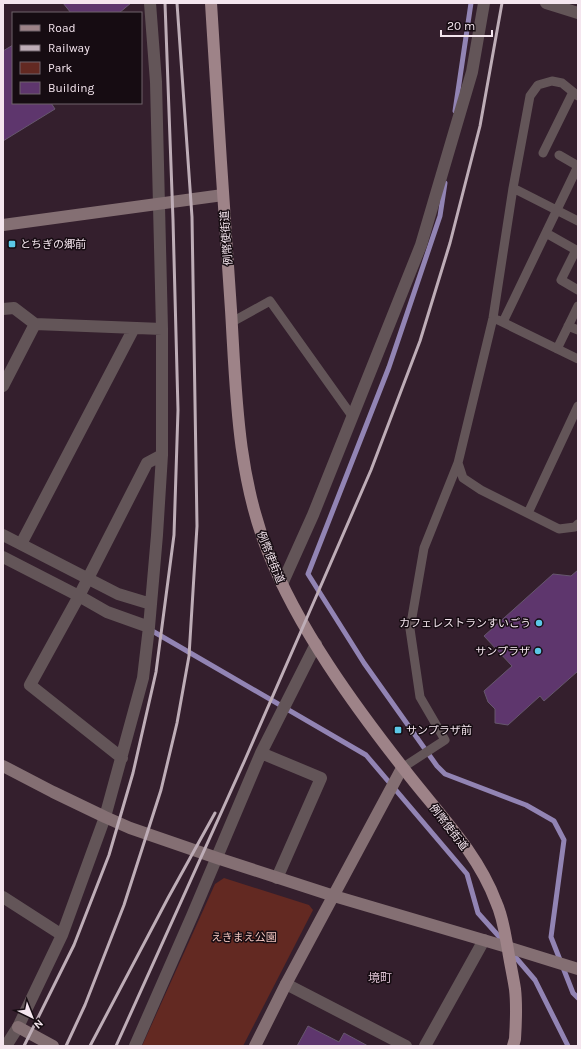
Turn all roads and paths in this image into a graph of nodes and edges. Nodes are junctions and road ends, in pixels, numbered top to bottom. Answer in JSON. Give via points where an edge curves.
{"nodes":[{"id":1,"x":150,"y":3,"type":"edge"},
{"id":2,"x":211,"y":3,"type":"edge"},
{"id":3,"x":484,"y":3,"type":"edge"},
{"id":4,"x":546,"y":3,"type":"edge"},
{"id":5,"x":578,"y":14,"type":"edge"},
{"id":6,"x":576,"y":94,"type":"edge"},
{"id":7,"x":543,"y":153,"type":"dead end"},
{"id":8,"x":559,"y":155,"type":"dead end"},
{"id":9,"x":578,"y":166,"type":"edge"},
{"id":10,"x":513,"y":188,"type":"junction"},
{"id":11,"x":223,"y":195,"type":"junction"},
{"id":12,"x":159,"y":203,"type":"junction"},
{"id":13,"x":578,"y":221,"type":"edge"},
{"id":14,"x":3,"y":225,"type":"edge"},
{"id":15,"x":546,"y":234,"type":"junction"},
{"id":16,"x":578,"y":290,"type":"edge"},
{"id":17,"x":578,"y":306,"type":"edge"},
{"id":18,"x":3,"y":309,"type":"edge"},
{"id":19,"x":493,"y":318,"type":"junction"},
{"id":20,"x":232,"y":322,"type":"junction"},
{"id":21,"x":503,"y":322,"type":"junction"},
{"id":22,"x":35,"y":324,"type":"junction"},
{"id":23,"x":568,"y":326,"type":"junction"},
{"id":24,"x":134,"y":328,"type":"junction"},
{"id":25,"x":162,"y":329,"type":"junction"},
{"id":26,"x":578,"y":330,"type":"edge"},
{"id":27,"x":557,"y":349,"type":"junction"},
{"id":28,"x":578,"y":359,"type":"edge"},
{"id":29,"x":3,"y":386,"type":"edge"},
{"id":30,"x":578,"y":406,"type":"edge"},
{"id":31,"x":352,"y":416,"type":"junction"},
{"id":32,"x":162,"y":455,"type":"junction"},
{"id":33,"x":458,"y":463,"type":"junction"},
{"id":34,"x":528,"y":513,"type":"junction"},
{"id":35,"x":578,"y":524,"type":"edge"},
{"id":36,"x":3,"y":535,"type":"edge"},
{"id":37,"x":21,"y":544,"type":"junction"},
{"id":38,"x":3,"y":557,"type":"edge"},
{"id":39,"x":89,"y":578,"type":"junction"},
{"id":40,"x":282,"y":584,"type":"junction"},
{"id":41,"x":79,"y":596,"type":"junction"},
{"id":42,"x":152,"y":604,"type":"junction"},
{"id":43,"x":149,"y":627,"type":"junction"},
{"id":44,"x":316,"y":644,"type":"junction"},
{"id":45,"x":261,"y":753,"type":"junction"},
{"id":46,"x":122,"y":758,"type":"junction"},
{"id":47,"x":3,"y":766,"type":"edge"},
{"id":48,"x":402,"y":768,"type":"junction"},
{"id":49,"x":104,"y":817,"type":"junction"},
{"id":50,"x":217,"y":858,"type":"junction"},
{"id":51,"x":277,"y":878,"type":"junction"},
{"id":52,"x":334,"y":896,"type":"junction"},
{"id":53,"x":4,"y":901,"type":"edge"},
{"id":54,"x":62,"y":935,"type":"junction"},
{"id":55,"x":484,"y":940,"type":"junction"},
{"id":56,"x":507,"y":947,"type":"junction"},
{"id":57,"x":578,"y":969,"type":"edge"},
{"id":58,"x":286,"y":984,"type":"junction"},
{"id":59,"x":18,"y":1027,"type":"junction"},
{"id":60,"x":6,"y":1046,"type":"edge"},
{"id":61,"x":53,"y":1046,"type":"edge"},
{"id":62,"x":135,"y":1046,"type":"edge"},
{"id":63,"x":255,"y":1046,"type":"edge"},
{"id":64,"x":406,"y":1046,"type":"edge"},
{"id":65,"x":425,"y":1046,"type":"edge"},
{"id":66,"x":513,"y":1046,"type":"edge"}],
"edges":[{"from":1,"to":12,"type":"street","via":[[156,82]]},
{"from":2,"to":11,"type":"main road","name":"例幣使街道"},
{"from":3,"to":31,"type":"street","via":[[472,72],[421,245]]},
{"from":4,"to":5,"type":"street"},
{"from":6,"to":7,"type":"lane"},
{"from":6,"to":10,"type":"lane","via":[[562,83],[552,81],[538,85],[530,96]]},
{"from":8,"to":9,"type":"lane"},
{"from":9,"to":15,"type":"lane"},
{"from":10,"to":13,"type":"lane"},
{"from":10,"to":19,"type":"lane"},
{"from":11,"to":12,"type":"street"},
{"from":11,"to":20,"type":"main road","name":"例幣使街道"},
{"from":12,"to":14,"type":"street"},
{"from":12,"to":25,"type":"street"},
{"from":15,"to":16,"type":"lane","via":[[576,250],[561,280]]},
{"from":15,"to":21,"type":"lane"},
{"from":17,"to":23,"type":"lane"},
{"from":18,"to":22,"type":"street","via":[[14,308]]},
{"from":19,"to":21,"type":"lane"},
{"from":19,"to":33,"type":"lane"},
{"from":20,"to":31,"type":"lane","via":[[270,301]]},
{"from":20,"to":40,"type":"main road","name":"例幣使街道","via":[[237,404],[246,477],[256,520]]},
{"from":21,"to":27,"type":"lane"},
{"from":22,"to":24,"type":"street"},
{"from":22,"to":29,"type":"street"},
{"from":23,"to":26,"type":"lane"},
{"from":23,"to":27,"type":"lane"},
{"from":24,"to":25,"type":"street"},
{"from":24,"to":37,"type":"street"},
{"from":25,"to":32,"type":"street"},
{"from":27,"to":28,"type":"lane"},
{"from":30,"to":34,"type":"lane"},
{"from":31,"to":40,"type":"street","via":[[313,515]]},
{"from":32,"to":39,"type":"street","via":[[147,463]]},
{"from":32,"to":42,"type":"street"},
{"from":33,"to":34,"type":"lane","via":[[463,478],[481,490]]},
{"from":33,"to":48,"type":"lane","via":[[424,548],[410,629],[420,697],[445,740]]},
{"from":34,"to":35,"type":"lane","via":[[559,529],[575,527]]},
{"from":36,"to":37,"type":"street"},
{"from":37,"to":39,"type":"street"},
{"from":38,"to":41,"type":"street"},
{"from":39,"to":41,"type":"street"},
{"from":39,"to":42,"type":"street","via":[[118,594]]},
{"from":40,"to":44,"type":"main road","name":"例幣使街道"},
{"from":41,"to":43,"type":"street","via":[[107,612]]},
{"from":41,"to":46,"type":"street","via":[[30,685]]},
{"from":42,"to":43,"type":"street"},
{"from":43,"to":46,"type":"street","via":[[143,678]]},
{"from":44,"to":45,"type":"street"},
{"from":44,"to":48,"type":"main road","name":"例幣使街道","via":[[352,700]]},
{"from":45,"to":50,"type":"street"},
{"from":45,"to":51,"type":"street","via":[[321,778]]},
{"from":46,"to":49,"type":"street"},
{"from":47,"to":49,"type":"street"},
{"from":48,"to":52,"type":"street"},
{"from":48,"to":56,"type":"main road","name":"例幣使街道","via":[[471,855],[496,901],[504,924]]},
{"from":49,"to":50,"type":"street"},
{"from":49,"to":54,"type":"street"},
{"from":50,"to":51,"type":"street"},
{"from":50,"to":62,"type":"street"},
{"from":51,"to":52,"type":"street"},
{"from":52,"to":55,"type":"street"},
{"from":52,"to":58,"type":"street"},
{"from":53,"to":54,"type":"street"},
{"from":54,"to":59,"type":"street"},
{"from":55,"to":56,"type":"street"},
{"from":55,"to":65,"type":"street"},
{"from":56,"to":57,"type":"street"},
{"from":56,"to":66,"type":"main road","name":"例幣使街道","via":[[515,989],[516,1039]]},
{"from":58,"to":63,"type":"street"},
{"from":58,"to":64,"type":"street"},
{"from":59,"to":60,"type":"street"},
{"from":59,"to":61,"type":"street"}]}
